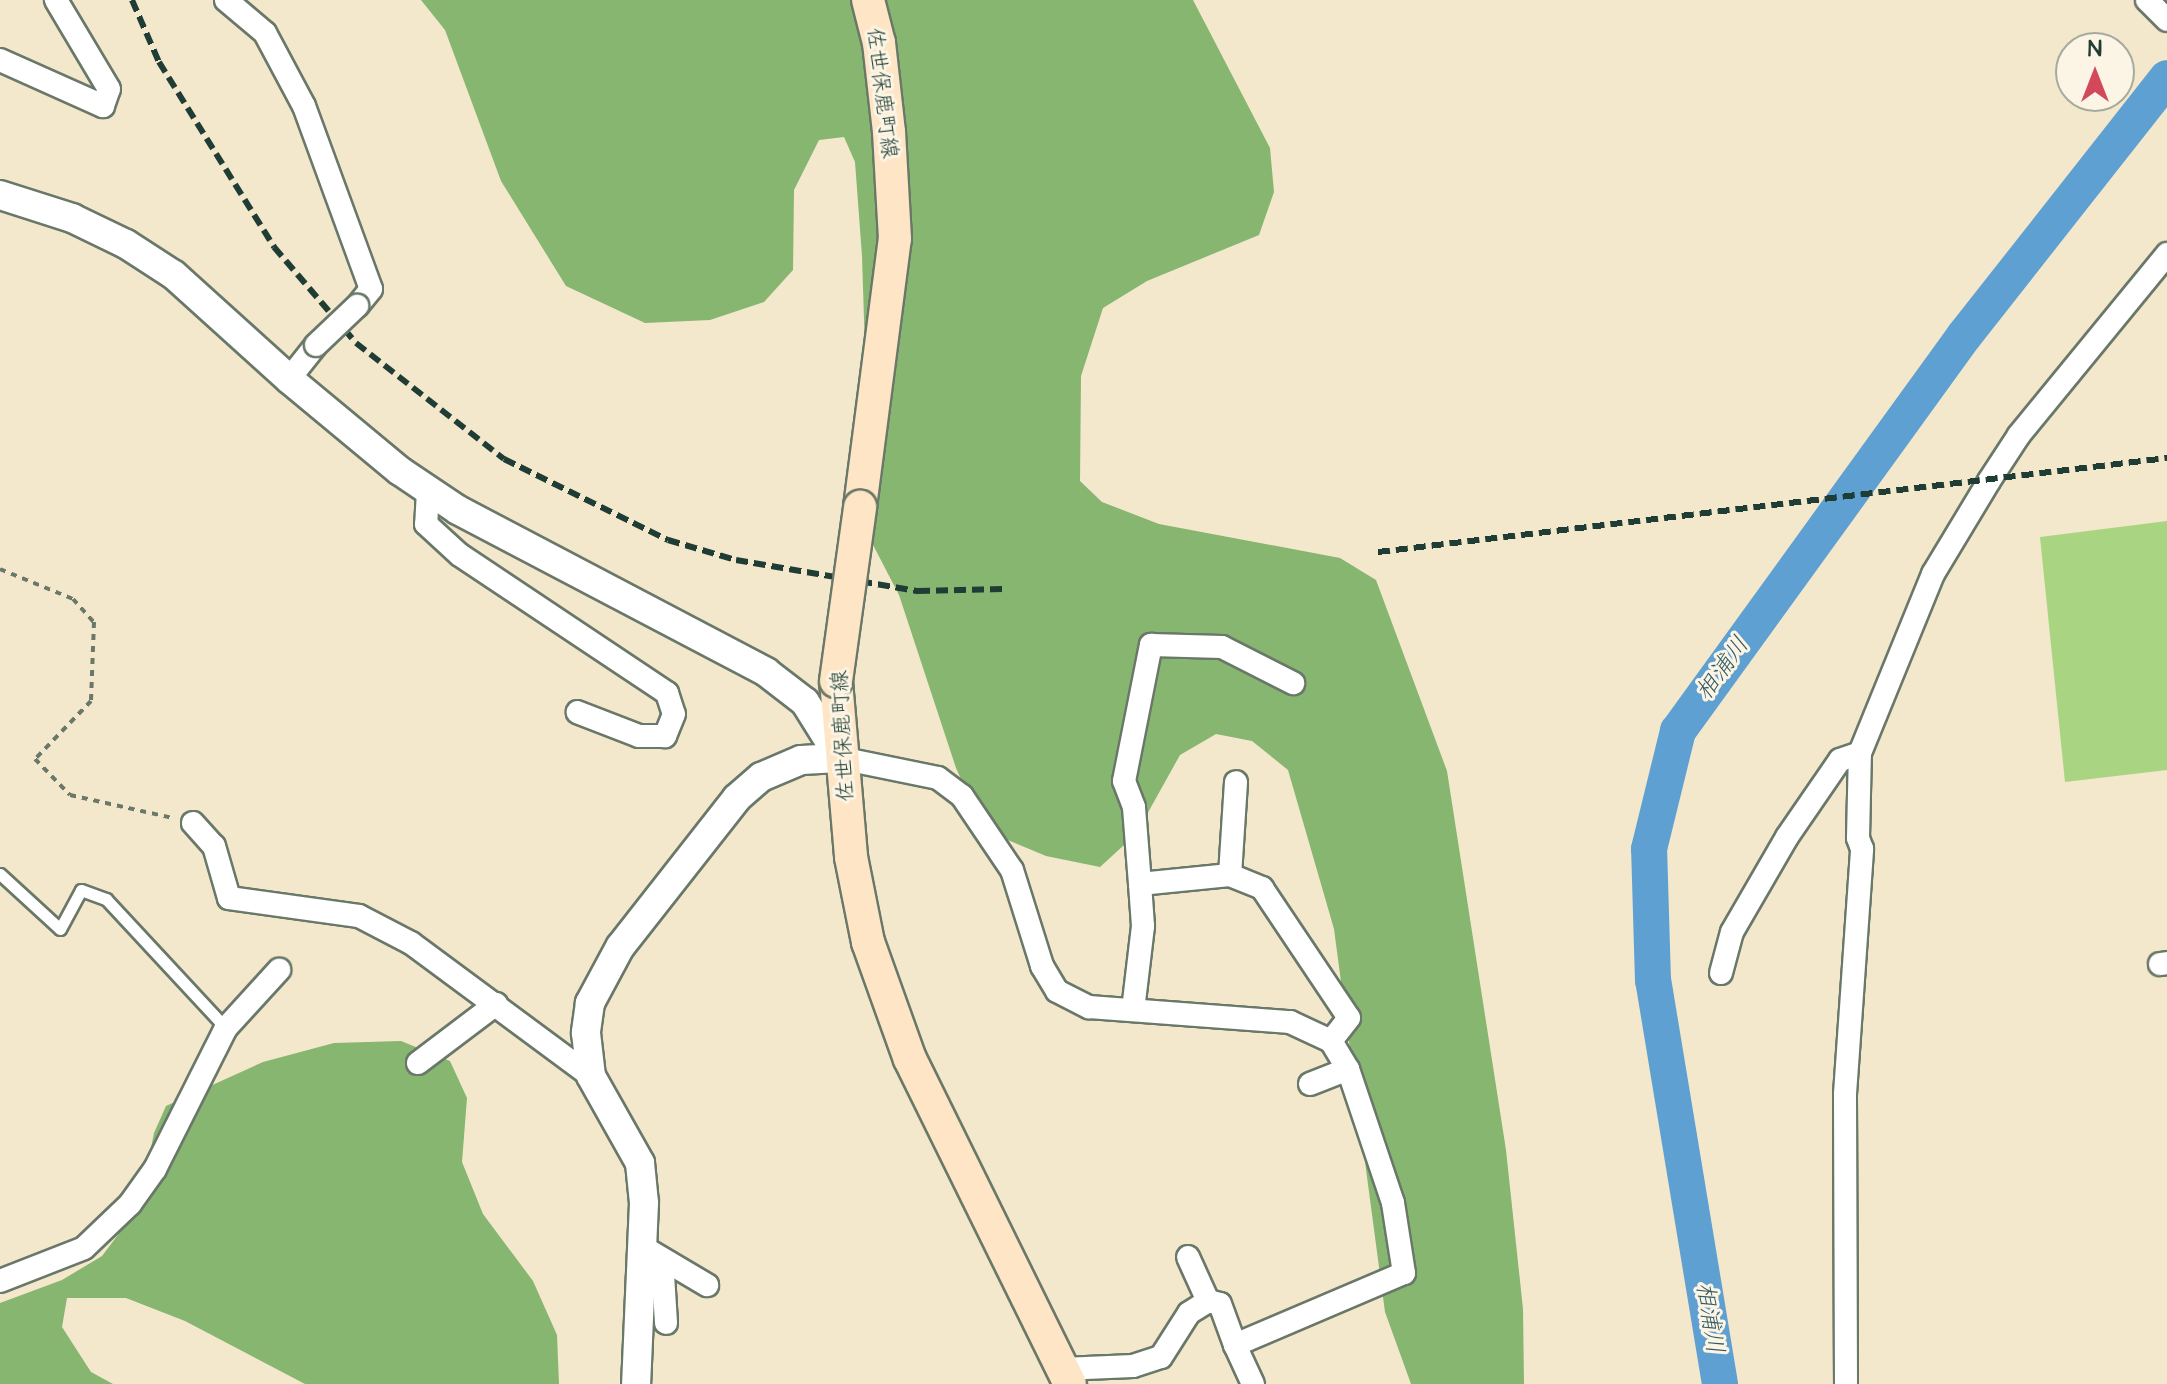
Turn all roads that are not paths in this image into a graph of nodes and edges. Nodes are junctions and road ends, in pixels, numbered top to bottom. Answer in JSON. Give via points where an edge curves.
{"nodes":[{"id":1,"x":56,"y":0,"type":"edge"},
{"id":2,"x":226,"y":0,"type":"edge"},
{"id":3,"x":868,"y":0,"type":"edge"},
{"id":4,"x":0,"y":60,"type":"edge"},
{"id":5,"x":0,"y":195,"type":"edge"},
{"id":6,"x":2167,"y":254,"type":"edge"},
{"id":7,"x":289,"y":379,"type":"junction"},
{"id":8,"x":428,"y":490,"type":"junction"},
{"id":9,"x":1293,"y":683,"type":"dead end"},
{"id":10,"x":577,"y":712,"type":"dead end"},
{"id":11,"x":1860,"y":753,"type":"junction"},
{"id":12,"x":840,"y":758,"type":"junction"},
{"id":13,"x":1236,"y":782,"type":"dead end"},
{"id":14,"x":193,"y":823,"type":"road end"},
{"id":15,"x":0,"y":874,"type":"edge"},
{"id":16,"x":1230,"y":875,"type":"junction"},
{"id":17,"x":1140,"y":884,"type":"junction"},
{"id":18,"x":279,"y":970,"type":"dead end"},
{"id":19,"x":1721,"y":973,"type":"dead end"},
{"id":20,"x":496,"y":1004,"type":"junction"},
{"id":21,"x":1133,"y":1010,"type":"junction"},
{"id":22,"x":226,"y":1028,"type":"junction"},
{"id":23,"x":1331,"y":1041,"type":"junction"},
{"id":24,"x":418,"y":1063,"type":"dead end"},
{"id":25,"x":1348,"y":1069,"type":"junction"},
{"id":26,"x":591,"y":1076,"type":"junction"},
{"id":27,"x":1310,"y":1084,"type":"dead end"},
{"id":28,"x":652,"y":1253,"type":"junction"},
{"id":29,"x":1188,"y":1257,"type":"dead end"},
{"id":30,"x":0,"y":1281,"type":"edge"},
{"id":31,"x":707,"y":1285,"type":"dead end"},
{"id":32,"x":1208,"y":1301,"type":"junction"},
{"id":33,"x":666,"y":1323,"type":"dead end"},
{"id":34,"x":1235,"y":1345,"type":"junction"},
{"id":35,"x":1066,"y":1377,"type":"edge"},
{"id":36,"x":636,"y":1384,"type":"edge"},
{"id":37,"x":1253,"y":1384,"type":"edge"},
{"id":38,"x":1846,"y":1384,"type":"edge"}],
"edges":[{"from":1,"to":4,"type":"street","via":[[109,89],[103,106]]},
{"from":2,"to":7,"type":"street","bridge":true,"via":[[265,33],[304,106],[371,289]]},
{"from":3,"to":12,"type":"main road","name":"佐世保鹿町線","bridge":true,"via":[[888,117],[895,239],[836,681]]},
{"from":5,"to":7,"type":"street","via":[[24,199],[126,244],[174,275]]},
{"from":6,"to":11,"type":"street","via":[[2019,435],[1989,481],[1933,574]]},
{"from":7,"to":8,"type":"street"},
{"from":8,"to":10,"type":"street","via":[[426,524],[460,555],[667,693],[674,714],[665,736],[639,736]]},
{"from":8,"to":12,"type":"street","via":[[766,672],[805,702]]},
{"from":9,"to":17,"type":"street","via":[[1264,660],[1222,647],[1151,645],[1124,781],[1134,807]]},
{"from":11,"to":19,"type":"street","via":[[1840,760],[1787,837],[1732,932]]},
{"from":11,"to":38,"type":"street","via":[[1862,849],[1845,1094]]},
{"from":12,"to":21,"type":"street","via":[[938,778],[962,796],[1012,870],[1042,966],[1057,991],[1089,1007]]},
{"from":12,"to":26,"type":"street","via":[[801,760],[749,787],[620,947],[590,1003],[586,1033]]},
{"from":12,"to":35,"type":"main road","name":"佐世保鹿町線","via":[[868,942],[910,1059]]},
{"from":13,"to":16,"type":"street"},
{"from":14,"to":20,"type":"street","via":[[214,846],[229,898],[359,916],[411,943]]},
{"from":15,"to":22,"type":"lane","via":[[60,929],[81,890],[106,899]]},
{"from":16,"to":17,"type":"street"},
{"from":16,"to":23,"type":"street","via":[[1262,888],[1349,1018]]},
{"from":17,"to":21,"type":"street","via":[[1143,926]]},
{"from":18,"to":22,"type":"street"},
{"from":20,"to":24,"type":"street"},
{"from":20,"to":26,"type":"street"},
{"from":21,"to":23,"type":"street","via":[[1290,1022]]},
{"from":22,"to":30,"type":"street","via":[[155,1169],[130,1204],[84,1248]]},
{"from":23,"to":25,"type":"street"},
{"from":25,"to":27,"type":"street"},
{"from":25,"to":34,"type":"street","via":[[1393,1203],[1404,1273]]},
{"from":26,"to":28,"type":"street","via":[[640,1163]]},
{"from":28,"to":31,"type":"street"},
{"from":28,"to":33,"type":"street"},
{"from":28,"to":36,"type":"street"},
{"from":29,"to":32,"type":"street"},
{"from":32,"to":34,"type":"street","via":[[1220,1304]]},
{"from":32,"to":35,"type":"street","via":[[1189,1313],[1161,1357]]},
{"from":34,"to":37,"type":"street"}]}
